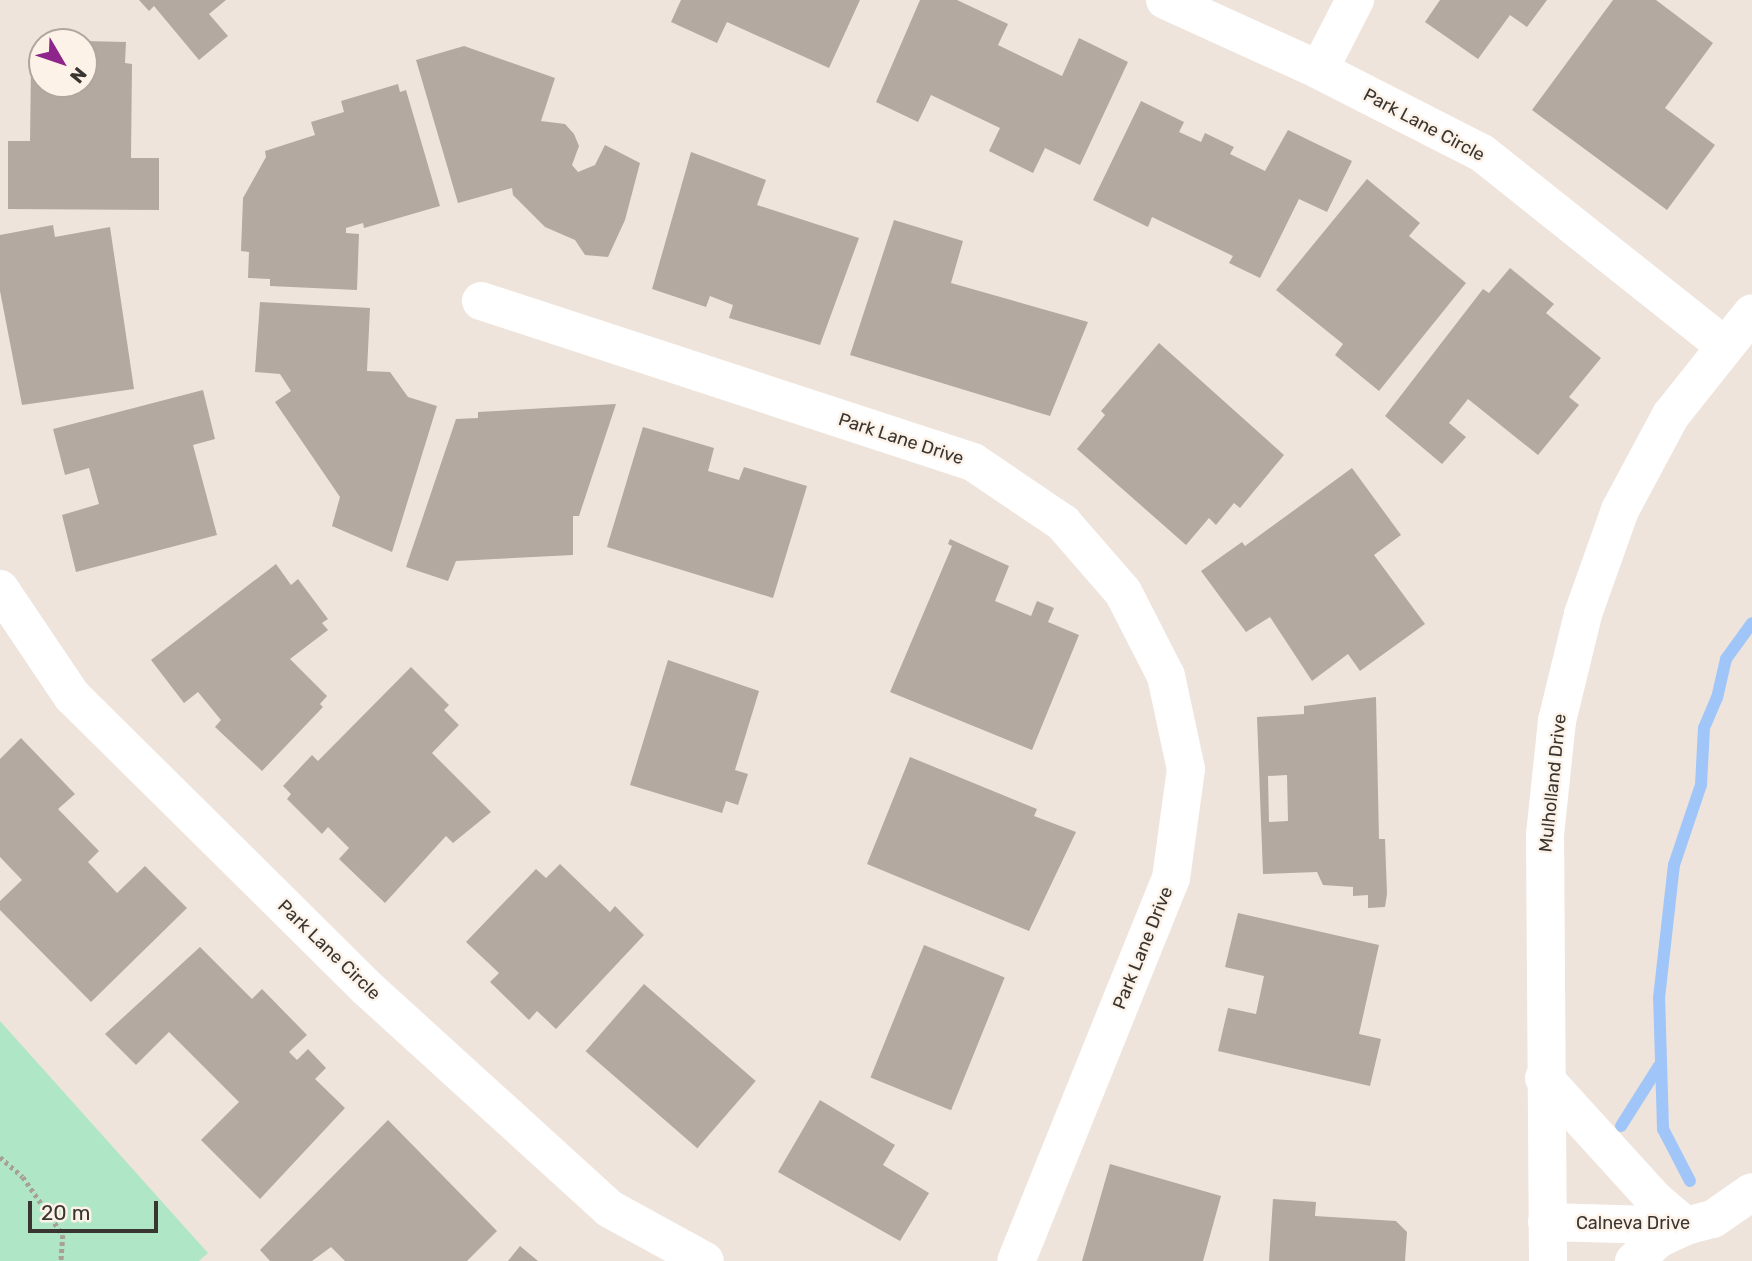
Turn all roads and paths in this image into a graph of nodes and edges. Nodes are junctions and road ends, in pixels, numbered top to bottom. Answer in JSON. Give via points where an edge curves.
{"nodes":[{"id":1,"x":1164,"y":0,"type":"edge"},
{"id":2,"x":1355,"y":0,"type":"edge"},
{"id":3,"x":1319,"y":70,"type":"junction"},
{"id":4,"x":481,"y":301,"type":"dead end"},
{"id":5,"x":1752,"y":313,"type":"edge"},
{"id":6,"x":1723,"y":345,"type":"junction"},
{"id":7,"x":0,"y":589,"type":"edge"},
{"id":8,"x":1544,"y":1078,"type":"junction"},
{"id":9,"x":0,"y":1157,"type":"edge"},
{"id":10,"x":1752,"y":1192,"type":"edge"},
{"id":11,"x":1547,"y":1222,"type":"junction"},
{"id":12,"x":1686,"y":1226,"type":"junction"},
{"id":13,"x":61,"y":1261,"type":"edge"},
{"id":14,"x":705,"y":1261,"type":"edge"},
{"id":15,"x":1016,"y":1261,"type":"edge"},
{"id":16,"x":1548,"y":1261,"type":"edge"},
{"id":17,"x":1634,"y":1261,"type":"edge"}],
"edges":[{"from":1,"to":3,"type":"street","name":"Park Lane Circle"},
{"from":2,"to":3,"type":"street"},
{"from":3,"to":6,"type":"street","name":"Park Lane Circle","via":[[1482,153]]},
{"from":4,"to":15,"type":"street","name":"Park Lane Drive","via":[[974,462],[1063,523],[1123,592],[1166,677],[1186,769],[1171,878]]},
{"from":5,"to":6,"type":"street","name":"Mulholland Drive"},
{"from":6,"to":8,"type":"street","name":"Mulholland Drive","via":[[1671,415],[1620,510],[1579,627],[1557,721],[1545,835]]},
{"from":7,"to":14,"type":"street","name":"Park Lane Circle","via":[[72,696],[367,988],[610,1209]]},
{"from":8,"to":11,"type":"street","name":"Mulholland Drive"},
{"from":8,"to":12,"type":"street","via":[[1654,1200]]},
{"from":9,"to":13,"type":"path","via":[[23,1177],[63,1235]]},
{"from":10,"to":12,"type":"street","name":"Calneva Drive","via":[[1713,1219]]},
{"from":11,"to":12,"type":"street","name":"Calneva Drive"},
{"from":11,"to":16,"type":"street","name":"Mulholland Drive"},
{"from":12,"to":17,"type":"street","via":[[1658,1240]]}]}
